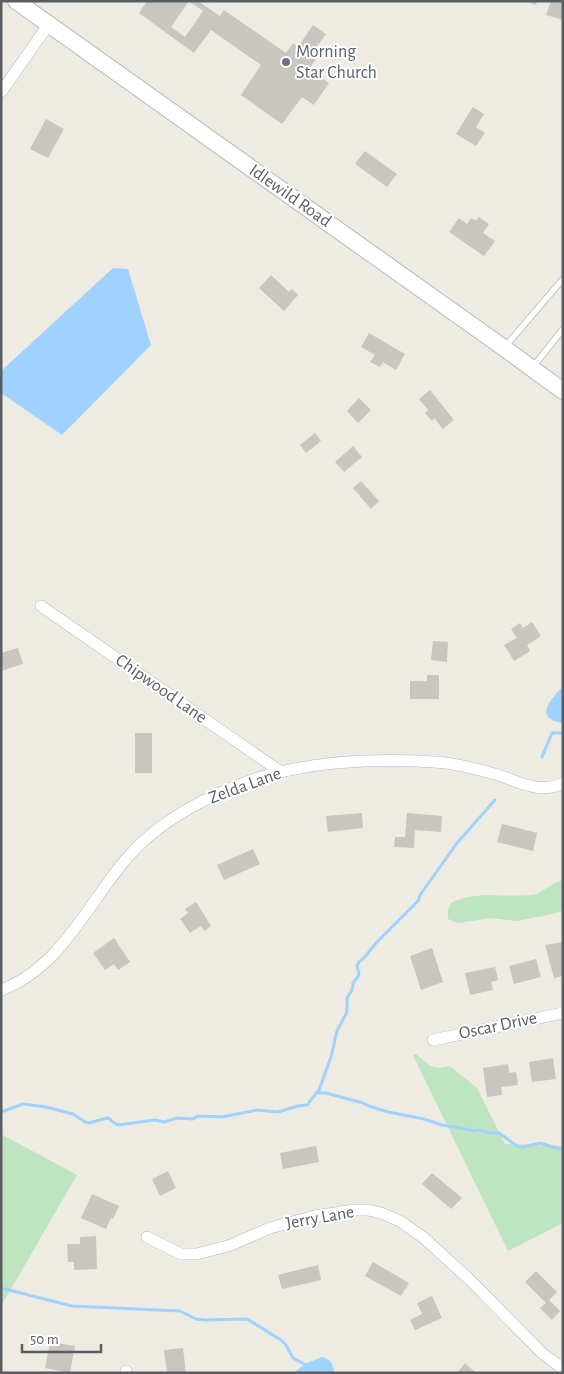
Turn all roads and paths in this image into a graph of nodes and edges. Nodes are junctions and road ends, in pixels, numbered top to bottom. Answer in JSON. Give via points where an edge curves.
{"nodes":[{"id":1,"x":19,"y":2,"type":"edge"},
{"id":2,"x":48,"y":24,"type":"junction"},
{"id":3,"x":1,"y":92,"type":"edge"},
{"id":4,"x":563,"y":279,"type":"edge"},
{"id":5,"x":563,"y":329,"type":"edge"},
{"id":6,"x":504,"y":348,"type":"junction"},
{"id":7,"x":532,"y":369,"type":"junction"},
{"id":8,"x":563,"y":391,"type":"edge"},
{"id":9,"x":41,"y":606,"type":"dead end"},
{"id":10,"x":281,"y":772,"type":"junction"},
{"id":11,"x":563,"y":783,"type":"edge"},
{"id":12,"x":1,"y":990,"type":"edge"},
{"id":13,"x":563,"y":1013,"type":"edge"},
{"id":14,"x":433,"y":1040,"type":"dead end"},
{"id":15,"x":147,"y":1237,"type":"dead end"},
{"id":16,"x":563,"y":1369,"type":"edge"}],
"edges":[{"from":1,"to":2,"type":"main road","name":"Idlewild Road"},
{"from":2,"to":3,"type":"street"},
{"from":2,"to":6,"type":"main road","name":"Idlewild Road"},
{"from":4,"to":6,"type":"lane"},
{"from":5,"to":7,"type":"lane"},
{"from":6,"to":7,"type":"main road","name":"Idlewild Road"},
{"from":7,"to":8,"type":"main road","name":"Idlewild Road"},
{"from":9,"to":10,"type":"street","name":"Chipwood Lane"},
{"from":10,"to":11,"type":"street","name":"Zelda Lane","via":[[388,760],[468,767],[537,788]]},
{"from":10,"to":12,"type":"street","name":"Zelda Lane","via":[[241,784],[194,806],[156,830],[117,870],[50,958],[33,973]]},
{"from":13,"to":14,"type":"street","name":"Oscar Drive"},
{"from":15,"to":16,"type":"street","name":"Jerry Lane","via":[[181,1254],[197,1254],[315,1216],[355,1210],[381,1213],[400,1221],[424,1238],[542,1353]]}]}
